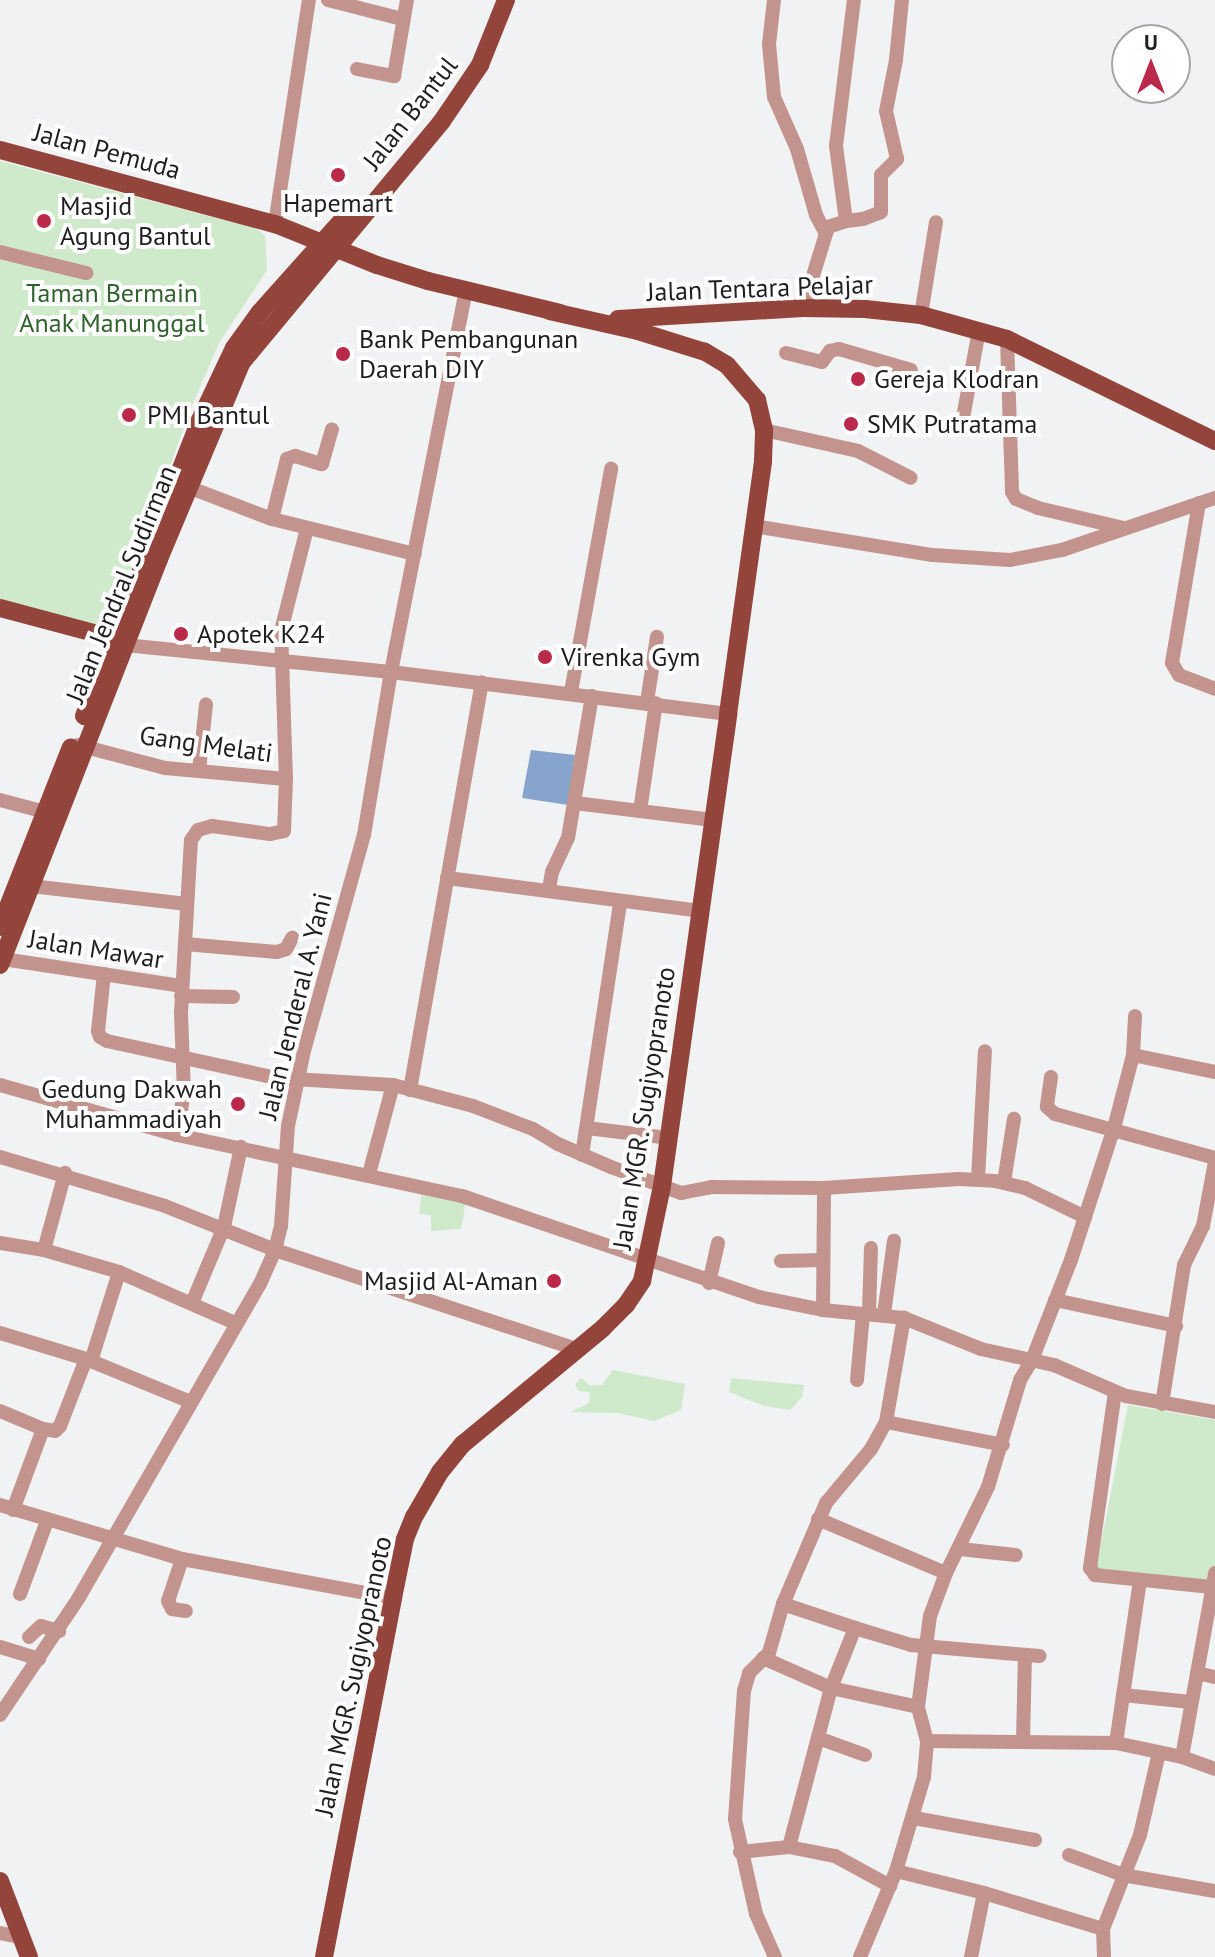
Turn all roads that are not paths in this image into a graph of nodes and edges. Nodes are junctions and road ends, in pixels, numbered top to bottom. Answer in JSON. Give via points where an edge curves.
{"nodes":[{"id":1,"x":309,"y":0,"type":"edge"},
{"id":2,"x":328,"y":0,"type":"edge"},
{"id":3,"x":407,"y":0,"type":"edge"},
{"id":4,"x":496,"y":0,"type":"edge"},
{"id":5,"x":506,"y":0,"type":"edge"},
{"id":6,"x":774,"y":0,"type":"edge"},
{"id":7,"x":854,"y":0,"type":"edge"},
{"id":8,"x":902,"y":0,"type":"edge"},
{"id":9,"x":402,"y":19,"type":"junction"},
{"id":10,"x":357,"y":69,"type":"dead end"},
{"id":11,"x":0,"y":150,"type":"edge"},
{"id":12,"x":846,"y":221,"type":"junction"},
{"id":13,"x":936,"y":222,"type":"dead end"},
{"id":14,"x":275,"y":224,"type":"junction"},
{"id":15,"x":826,"y":234,"type":"junction"},
{"id":16,"x":330,"y":245,"type":"junction"},
{"id":17,"x":0,"y":252,"type":"edge"},
{"id":18,"x":86,"y":273,"type":"dead end"},
{"id":19,"x":466,"y":291,"type":"junction"},
{"id":20,"x":803,"y":308,"type":"junction"},
{"id":21,"x":549,"y":311,"type":"junction"},
{"id":22,"x":921,"y":315,"type":"junction"},
{"id":23,"x":979,"y":330,"type":"junction"},
{"id":24,"x":1007,"y":339,"type":"junction"},
{"id":25,"x":786,"y":353,"type":"dead end"},
{"id":26,"x":911,"y":370,"type":"dead end"},
{"id":27,"x":332,"y":429,"type":"dead end"},
{"id":28,"x":961,"y":429,"type":"dead end"},
{"id":29,"x":764,"y":430,"type":"junction"},
{"id":30,"x":1215,"y":441,"type":"edge"},
{"id":31,"x":611,"y":469,"type":"dead end"},
{"id":32,"x":911,"y":478,"type":"dead end"},
{"id":33,"x":188,"y":487,"type":"junction"},
{"id":34,"x":1215,"y":498,"type":"edge"},
{"id":35,"x":1199,"y":503,"type":"junction"},
{"id":36,"x":272,"y":519,"type":"junction"},
{"id":37,"x":753,"y":526,"type":"junction"},
{"id":38,"x":307,"y":528,"type":"junction"},
{"id":39,"x":1125,"y":528,"type":"junction"},
{"id":40,"x":415,"y":554,"type":"junction"},
{"id":41,"x":0,"y":608,"type":"edge"},
{"id":42,"x":657,"y":637,"type":"dead end"},
{"id":43,"x":119,"y":642,"type":"junction"},
{"id":44,"x":280,"y":663,"type":"junction"},
{"id":45,"x":391,"y":672,"type":"junction"},
{"id":46,"x":482,"y":682,"type":"junction"},
{"id":47,"x":1215,"y":689,"type":"edge"},
{"id":48,"x":571,"y":692,"type":"junction"},
{"id":49,"x":592,"y":696,"type":"junction"},
{"id":50,"x":651,"y":702,"type":"junction"},
{"id":51,"x":206,"y":704,"type":"dead end"},
{"id":52,"x":728,"y":714,"type":"junction"},
{"id":53,"x":78,"y":745,"type":"junction"},
{"id":54,"x":199,"y":771,"type":"junction"},
{"id":55,"x":286,"y":779,"type":"junction"},
{"id":56,"x":0,"y":800,"type":"edge"},
{"id":57,"x":575,"y":803,"type":"junction"},
{"id":58,"x":640,"y":811,"type":"junction"},
{"id":59,"x":45,"y":812,"type":"junction"},
{"id":60,"x":713,"y":820,"type":"junction"},
{"id":61,"x":447,"y":878,"type":"junction"},
{"id":62,"x":31,"y":886,"type":"junction"},
{"id":63,"x":549,"y":889,"type":"junction"},
{"id":64,"x":187,"y":904,"type":"junction"},
{"id":65,"x":620,"y":904,"type":"junction"},
{"id":66,"x":700,"y":911,"type":"junction"},
{"id":67,"x":0,"y":927,"type":"edge"},
{"id":68,"x":292,"y":938,"type":"dead end"},
{"id":69,"x":185,"y":944,"type":"junction"},
{"id":70,"x":1,"y":962,"type":"edge"},
{"id":71,"x":104,"y":974,"type":"junction"},
{"id":72,"x":181,"y":991,"type":"junction"},
{"id":73,"x":233,"y":997,"type":"dead end"},
{"id":74,"x":1135,"y":1016,"type":"dead end"},
{"id":75,"x":985,"y":1051,"type":"dead end"},
{"id":76,"x":183,"y":1055,"type":"junction"},
{"id":77,"x":1133,"y":1055,"type":"junction"},
{"id":78,"x":1215,"y":1072,"type":"edge"},
{"id":79,"x":1051,"y":1077,"type":"dead end"},
{"id":80,"x":298,"y":1079,"type":"junction"},
{"id":81,"x":0,"y":1085,"type":"edge"},
{"id":82,"x":393,"y":1085,"type":"junction"},
{"id":83,"x":410,"y":1090,"type":"junction"},
{"id":84,"x":1014,"y":1119,"type":"dead end"},
{"id":85,"x":587,"y":1128,"type":"junction"},
{"id":86,"x":1114,"y":1128,"type":"junction"},
{"id":87,"x":177,"y":1135,"type":"junction"},
{"id":88,"x":669,"y":1138,"type":"junction"},
{"id":89,"x":241,"y":1147,"type":"junction"},
{"id":90,"x":582,"y":1155,"type":"junction"},
{"id":91,"x":0,"y":1157,"type":"edge"},
{"id":92,"x":284,"y":1158,"type":"junction"},
{"id":93,"x":1215,"y":1160,"type":"edge"},
{"id":94,"x":65,"y":1173,"type":"junction"},
{"id":95,"x":369,"y":1174,"type":"junction"},
{"id":96,"x":978,"y":1179,"type":"junction"},
{"id":97,"x":1004,"y":1182,"type":"junction"},
{"id":98,"x":662,"y":1186,"type":"junction"},
{"id":99,"x":824,"y":1188,"type":"junction"},
{"id":100,"x":1085,"y":1217,"type":"junction"},
{"id":101,"x":224,"y":1227,"type":"junction"},
{"id":102,"x":894,"y":1241,"type":"dead end"},
{"id":103,"x":0,"y":1243,"type":"edge"},
{"id":104,"x":718,"y":1243,"type":"dead end"},
{"id":105,"x":871,"y":1248,"type":"dead end"},
{"id":106,"x":44,"y":1250,"type":"junction"},
{"id":107,"x":275,"y":1250,"type":"junction"},
{"id":108,"x":823,"y":1260,"type":"junction"},
{"id":109,"x":781,"y":1261,"type":"dead end"},
{"id":110,"x":648,"y":1262,"type":"junction"},
{"id":111,"x":119,"y":1272,"type":"junction"},
{"id":112,"x":709,"y":1283,"type":"junction"},
{"id":113,"x":1055,"y":1300,"type":"junction"},
{"id":114,"x":192,"y":1303,"type":"junction"},
{"id":115,"x":823,"y":1310,"type":"junction"},
{"id":116,"x":872,"y":1314,"type":"junction"},
{"id":117,"x":904,"y":1318,"type":"junction"},
{"id":118,"x":235,"y":1323,"type":"junction"},
{"id":119,"x":1176,"y":1326,"type":"junction"},
{"id":120,"x":0,"y":1333,"type":"edge"},
{"id":121,"x":576,"y":1349,"type":"junction"},
{"id":122,"x":89,"y":1360,"type":"junction"},
{"id":123,"x":1032,"y":1360,"type":"junction"},
{"id":124,"x":857,"y":1380,"type":"dead end"},
{"id":125,"x":1115,"y":1392,"type":"junction"},
{"id":126,"x":191,"y":1402,"type":"junction"},
{"id":127,"x":1162,"y":1404,"type":"junction"},
{"id":128,"x":0,"y":1411,"type":"edge"},
{"id":129,"x":1215,"y":1412,"type":"edge"},
{"id":130,"x":886,"y":1422,"type":"junction"},
{"id":131,"x":43,"y":1429,"type":"junction"},
{"id":132,"x":1003,"y":1445,"type":"junction"},
{"id":133,"x":7,"y":1507,"type":"edge"},
{"id":134,"x":818,"y":1519,"type":"junction"},
{"id":135,"x":47,"y":1521,"type":"junction"},
{"id":136,"x":111,"y":1541,"type":"junction"},
{"id":137,"x":960,"y":1549,"type":"junction"},
{"id":138,"x":1016,"y":1555,"type":"dead end"},
{"id":139,"x":182,"y":1559,"type":"junction"},
{"id":140,"x":946,"y":1573,"type":"junction"},
{"id":141,"x":1213,"y":1580,"type":"edge"},
{"id":142,"x":1140,"y":1581,"type":"junction"},
{"id":143,"x":20,"y":1594,"type":"dead end"},
{"id":144,"x":393,"y":1598,"type":"junction"},
{"id":145,"x":783,"y":1604,"type":"junction"},
{"id":146,"x":1212,"y":1607,"type":"edge"},
{"id":147,"x":186,"y":1611,"type":"dead end"},
{"id":148,"x":855,"y":1628,"type":"junction"},
{"id":149,"x":59,"y":1631,"type":"junction"},
{"id":150,"x":49,"y":1645,"type":"junction"},
{"id":151,"x":0,"y":1647,"type":"edge"},
{"id":152,"x":925,"y":1647,"type":"junction"},
{"id":153,"x":763,"y":1658,"type":"junction"},
{"id":154,"x":39,"y":1659,"type":"junction"},
{"id":155,"x":1197,"y":1673,"type":"junction"},
{"id":156,"x":1215,"y":1677,"type":"edge"},
{"id":157,"x":831,"y":1688,"type":"junction"},
{"id":158,"x":1123,"y":1695,"type":"junction"},
{"id":159,"x":1191,"y":1702,"type":"junction"},
{"id":160,"x":918,"y":1707,"type":"junction"},
{"id":161,"x":0,"y":1715,"type":"edge"},
{"id":162,"x":818,"y":1738,"type":"junction"},
{"id":163,"x":927,"y":1741,"type":"junction"},
{"id":164,"x":1023,"y":1742,"type":"junction"},
{"id":165,"x":1116,"y":1743,"type":"junction"},
{"id":166,"x":1159,"y":1753,"type":"junction"},
{"id":167,"x":865,"y":1755,"type":"dead end"},
{"id":168,"x":1182,"y":1757,"type":"junction"},
{"id":169,"x":1215,"y":1769,"type":"edge"},
{"id":170,"x":914,"y":1818,"type":"junction"},
{"id":171,"x":1035,"y":1840,"type":"dead end"},
{"id":172,"x":789,"y":1847,"type":"junction"},
{"id":173,"x":740,"y":1852,"type":"junction"},
{"id":174,"x":1069,"y":1855,"type":"dead end"},
{"id":175,"x":896,"y":1871,"type":"junction"},
{"id":176,"x":1123,"y":1875,"type":"junction"},
{"id":177,"x":0,"y":1881,"type":"edge"},
{"id":178,"x":890,"y":1886,"type":"junction"},
{"id":179,"x":1215,"y":1891,"type":"edge"},
{"id":180,"x":984,"y":1893,"type":"junction"},
{"id":181,"x":1103,"y":1929,"type":"junction"},
{"id":182,"x":0,"y":1933,"type":"edge"},
{"id":183,"x":21,"y":1937,"type":"junction"},
{"id":184,"x":29,"y":1957,"type":"edge"},
{"id":185,"x":324,"y":1957,"type":"edge"},
{"id":186,"x":775,"y":1957,"type":"edge"},
{"id":187,"x":860,"y":1957,"type":"edge"},
{"id":188,"x":971,"y":1957,"type":"edge"},
{"id":189,"x":1104,"y":1957,"type":"edge"}],
"edges":[{"from":1,"to":14,"type":"street"},
{"from":2,"to":9,"type":"street"},
{"from":3,"to":9,"type":"street"},
{"from":4,"to":16,"type":"main road","name":"Jalan Bantul","via":[[455,84]]},
{"from":5,"to":16,"type":"main road","name":"Jalan Bantul","via":[[480,65],[461,96]]},
{"from":6,"to":15,"type":"street","via":[[769,54],[774,97]]},
{"from":7,"to":12,"type":"street","via":[[836,146]]},
{"from":8,"to":12,"type":"street","via":[[886,111],[897,159],[881,175],[881,212]]},
{"from":9,"to":10,"type":"street","via":[[394,76]]},
{"from":11,"to":14,"type":"main road","name":"Jalan Pemuda"},
{"from":12,"to":15,"type":"street","via":[[831,224]]},
{"from":13,"to":22,"type":"street"},
{"from":14,"to":16,"type":"main road","name":"Jalan Pemuda"},
{"from":15,"to":20,"type":"street"},
{"from":16,"to":19,"type":"main road","name":"Jalan Tentara Pelajar"},
{"from":16,"to":33,"type":"main road","name":"Jalan Jendral Sudirman","via":[[242,362]]},
{"from":16,"to":43,"type":"main road","name":"Jalan Jendral Sudirman","via":[[260,312],[234,348],[199,422]]},
{"from":17,"to":18,"type":"street"},
{"from":19,"to":21,"type":"main road","name":"Jalan Tentara Pelajar"},
{"from":19,"to":40,"type":"street","name":"Jalan Jenderal A. Yani"},
{"from":20,"to":21,"type":"main road","name":"Jalan Tentara Pelajar","via":[[625,319]]},
{"from":20,"to":22,"type":"main road","name":"Jalan Tentara Pelajar"},
{"from":21,"to":29,"type":"main road","name":"Jalan MGR. Sugiyopranoto","via":[[705,352],[748,386]]},
{"from":22,"to":23,"type":"main road","name":"Jalan Tentara Pelajar"},
{"from":23,"to":24,"type":"main road","name":"Jalan Tentara Pelajar"},
{"from":23,"to":28,"type":"street"},
{"from":24,"to":30,"type":"main road","name":"Jalan Tentara Pelajar"},
{"from":24,"to":39,"type":"street","via":[[1016,499]]},
{"from":25,"to":26,"type":"street","via":[[822,362],[836,349]]},
{"from":27,"to":36,"type":"street","via":[[322,464],[287,459]]},
{"from":29,"to":32,"type":"street","via":[[858,451]]},
{"from":29,"to":37,"type":"main road","name":"Jalan MGR. Sugiyopranoto"},
{"from":31,"to":48,"type":"street"},
{"from":33,"to":36,"type":"street"},
{"from":33,"to":43,"type":"main road","name":"Jalan Jendral Sudirman"},
{"from":34,"to":35,"type":"street"},
{"from":35,"to":39,"type":"street"},
{"from":35,"to":47,"type":"street","via":[[1172,663],[1179,675]]},
{"from":36,"to":38,"type":"street"},
{"from":37,"to":39,"type":"street","via":[[990,561],[1062,550]]},
{"from":37,"to":52,"type":"main road","name":"Jalan MGR. Sugiyopranoto"},
{"from":38,"to":40,"type":"street"},
{"from":38,"to":44,"type":"street","via":[[282,621]]},
{"from":40,"to":45,"type":"street","name":"Jalan Jenderal A. Yani"},
{"from":41,"to":43,"type":"main road"},
{"from":42,"to":50,"type":"street"},
{"from":43,"to":44,"type":"street"},
{"from":43,"to":53,"type":"main road","name":"Jalan Jendral Sudirman"},
{"from":44,"to":45,"type":"street"},
{"from":44,"to":55,"type":"street"},
{"from":45,"to":46,"type":"street"},
{"from":45,"to":80,"type":"street","name":"Jalan Jenderal A. Yani","via":[[364,835]]},
{"from":46,"to":48,"type":"street"},
{"from":46,"to":61,"type":"street"},
{"from":48,"to":49,"type":"street"},
{"from":49,"to":50,"type":"street"},
{"from":49,"to":57,"type":"street"},
{"from":50,"to":52,"type":"street"},
{"from":50,"to":58,"type":"street"},
{"from":51,"to":54,"type":"street"},
{"from":52,"to":60,"type":"main road","name":"Jalan MGR. Sugiyopranoto"},
{"from":53,"to":54,"type":"street","name":"Gang Melati","via":[[165,768]]},
{"from":53,"to":59,"type":"main road","name":"Jalan Jendral Sudirman"},
{"from":53,"to":62,"type":"main road","name":"Jalan Jendral Sudirman"},
{"from":54,"to":55,"type":"street","name":"Gang Melati"},
{"from":55,"to":64,"type":"street","via":[[282,832],[212,826],[193,836]]},
{"from":56,"to":59,"type":"street"},
{"from":57,"to":58,"type":"street"},
{"from":57,"to":63,"type":"street","via":[[566,847]]},
{"from":58,"to":60,"type":"street"},
{"from":59,"to":67,"type":"main road","name":"Jalan Jendral Sudirman"},
{"from":60,"to":66,"type":"main road","name":"Jalan MGR. Sugiyopranoto"},
{"from":61,"to":63,"type":"street"},
{"from":61,"to":83,"type":"street"},
{"from":62,"to":64,"type":"street"},
{"from":62,"to":70,"type":"main road","name":"Jalan Jendral Sudirman"},
{"from":63,"to":65,"type":"street"},
{"from":64,"to":69,"type":"street"},
{"from":65,"to":66,"type":"street"},
{"from":65,"to":85,"type":"street"},
{"from":66,"to":88,"type":"main road","name":"Jalan MGR. Sugiyopranoto"},
{"from":68,"to":69,"type":"street","via":[[277,952]]},
{"from":69,"to":72,"type":"street"},
{"from":70,"to":71,"type":"street","name":"Jalan Mawar"},
{"from":71,"to":72,"type":"street","name":"Jalan Mawar"},
{"from":71,"to":76,"type":"street","via":[[100,1037]]},
{"from":72,"to":73,"type":"street","name":"Jalan Mawar"},
{"from":72,"to":76,"type":"street"},
{"from":74,"to":77,"type":"street"},
{"from":75,"to":96,"type":"street"},
{"from":76,"to":80,"type":"street","via":[[264,1076]]},
{"from":76,"to":87,"type":"street"},
{"from":77,"to":78,"type":"street"},
{"from":77,"to":86,"type":"street"},
{"from":79,"to":86,"type":"street","via":[[1050,1111]]},
{"from":80,"to":82,"type":"street"},
{"from":80,"to":92,"type":"street","name":"Jalan Jenderal A. Yani"},
{"from":81,"to":87,"type":"street"},
{"from":82,"to":83,"type":"street"},
{"from":82,"to":95,"type":"street"},
{"from":83,"to":90,"type":"street","via":[[507,1118]]},
{"from":84,"to":97,"type":"street"},
{"from":85,"to":88,"type":"street"},
{"from":85,"to":90,"type":"street"},
{"from":86,"to":93,"type":"street"},
{"from":86,"to":100,"type":"street"},
{"from":87,"to":89,"type":"street"},
{"from":88,"to":98,"type":"main road","name":"Jalan MGR. Sugiyopranoto"},
{"from":89,"to":92,"type":"street"},
{"from":89,"to":101,"type":"street"},
{"from":90,"to":98,"type":"street"},
{"from":91,"to":94,"type":"street"},
{"from":92,"to":95,"type":"street"},
{"from":92,"to":107,"type":"street","name":"Jalan Jenderal A. Yani"},
{"from":93,"to":119,"type":"street","via":[[1203,1226],[1184,1265]]},
{"from":94,"to":101,"type":"street"},
{"from":94,"to":106,"type":"street"},
{"from":95,"to":110,"type":"street","via":[[462,1196]]},
{"from":96,"to":97,"type":"street"},
{"from":96,"to":99,"type":"street"},
{"from":97,"to":100,"type":"street"},
{"from":98,"to":99,"type":"street","via":[[681,1193],[711,1187]]},
{"from":98,"to":110,"type":"main road","name":"Jalan MGR. Sugiyopranoto"},
{"from":99,"to":108,"type":"street"},
{"from":100,"to":113,"type":"street"},
{"from":101,"to":107,"type":"street"},
{"from":101,"to":114,"type":"street"},
{"from":102,"to":116,"type":"street"},
{"from":103,"to":106,"type":"street"},
{"from":104,"to":112,"type":"street"},
{"from":105,"to":116,"type":"street"},
{"from":106,"to":111,"type":"street"},
{"from":107,"to":118,"type":"street","name":"Jalan Jenderal A. Yani"},
{"from":107,"to":121,"type":"street"},
{"from":108,"to":109,"type":"street"},
{"from":108,"to":115,"type":"street"},
{"from":110,"to":112,"type":"street"},
{"from":110,"to":121,"type":"main road","name":"Jalan MGR. Sugiyopranoto","via":[[626,1305]]},
{"from":111,"to":114,"type":"street"},
{"from":111,"to":122,"type":"street"},
{"from":112,"to":115,"type":"street"},
{"from":113,"to":119,"type":"street"},
{"from":113,"to":123,"type":"street"},
{"from":114,"to":118,"type":"street"},
{"from":115,"to":116,"type":"street"},
{"from":116,"to":117,"type":"street"},
{"from":116,"to":124,"type":"street"},
{"from":117,"to":123,"type":"street","via":[[981,1349]]},
{"from":117,"to":130,"type":"street"},
{"from":118,"to":126,"type":"street","name":"Jalan Jenderal A. Yani"},
{"from":119,"to":127,"type":"street"},
{"from":120,"to":122,"type":"street"},
{"from":121,"to":144,"type":"main road","name":"Jalan MGR. Sugiyopranoto","via":[[483,1424],[440,1472],[405,1539]]},
{"from":122,"to":126,"type":"street"},
{"from":122,"to":131,"type":"street","via":[[60,1426],[55,1431]]},
{"from":123,"to":125,"type":"street"},
{"from":123,"to":132,"type":"street","via":[[1020,1380]]},
{"from":125,"to":127,"type":"street"},
{"from":125,"to":142,"type":"street","via":[[1090,1568],[1095,1575]]},
{"from":126,"to":136,"type":"street","name":"Jalan Jenderal A. Yani"},
{"from":127,"to":129,"type":"street"},
{"from":128,"to":131,"type":"street"},
{"from":130,"to":132,"type":"street"},
{"from":130,"to":134,"type":"street"},
{"from":131,"to":133,"type":"street"},
{"from":132,"to":137,"type":"street"},
{"from":133,"to":135,"type":"street"},
{"from":134,"to":140,"type":"street"},
{"from":134,"to":145,"type":"street"},
{"from":135,"to":136,"type":"street"},
{"from":135,"to":143,"type":"street"},
{"from":136,"to":139,"type":"street"},
{"from":136,"to":149,"type":"street","name":"Jalan Jenderal A. Yani"},
{"from":137,"to":138,"type":"street"},
{"from":137,"to":140,"type":"street"},
{"from":139,"to":144,"type":"street"},
{"from":139,"to":147,"type":"street","via":[[168,1601],[172,1609]]},
{"from":140,"to":152,"type":"street"},
{"from":141,"to":142,"type":"street"},
{"from":141,"to":146,"type":"street"},
{"from":142,"to":158,"type":"street"},
{"from":144,"to":185,"type":"main road","name":"Jalan MGR. Sugiyopranoto"},
{"from":145,"to":148,"type":"street"},
{"from":145,"to":153,"type":"street","via":[[773,1644]]},
{"from":146,"to":155,"type":"street"},
{"from":148,"to":152,"type":"street"},
{"from":148,"to":157,"type":"street"},
{"from":149,"to":150,"type":"street","name":"Jalan Jenderal A. Yani"},
{"from":149,"to":150,"type":"street","via":[[41,1626],[23,1634]]},
{"from":150,"to":154,"type":"street","name":"Jalan Jenderal A. Yani"},
{"from":151,"to":154,"type":"street"},
{"from":152,"to":160,"type":"street"},
{"from":152,"to":164,"type":"street","via":[[1032,1656]]},
{"from":153,"to":157,"type":"street"},
{"from":153,"to":173,"type":"street","via":[[749,1673],[744,1691],[735,1819]]},
{"from":154,"to":161,"type":"street","name":"Jalan Jenderal A. Yani"},
{"from":155,"to":156,"type":"street"},
{"from":155,"to":159,"type":"street"},
{"from":157,"to":160,"type":"street"},
{"from":157,"to":162,"type":"street"},
{"from":158,"to":159,"type":"street"},
{"from":158,"to":165,"type":"street"},
{"from":159,"to":168,"type":"street"},
{"from":160,"to":163,"type":"street"},
{"from":162,"to":167,"type":"street"},
{"from":162,"to":172,"type":"street"},
{"from":163,"to":164,"type":"street"},
{"from":163,"to":170,"type":"street"},
{"from":164,"to":165,"type":"street"},
{"from":165,"to":166,"type":"street"},
{"from":166,"to":168,"type":"street"},
{"from":166,"to":176,"type":"street","via":[[1140,1835]]},
{"from":168,"to":169,"type":"street"},
{"from":170,"to":171,"type":"street"},
{"from":170,"to":175,"type":"street"},
{"from":172,"to":173,"type":"street"},
{"from":172,"to":178,"type":"street","via":[[852,1862]]},
{"from":173,"to":186,"type":"street","via":[[756,1914]]},
{"from":174,"to":176,"type":"street"},
{"from":175,"to":178,"type":"street"},
{"from":175,"to":180,"type":"street"},
{"from":176,"to":179,"type":"street"},
{"from":176,"to":181,"type":"street"},
{"from":177,"to":183,"type":"main road"},
{"from":178,"to":187,"type":"street"},
{"from":180,"to":181,"type":"street"},
{"from":180,"to":188,"type":"street"},
{"from":181,"to":189,"type":"street"},
{"from":182,"to":183,"type":"street"},
{"from":183,"to":184,"type":"main road"}]}
